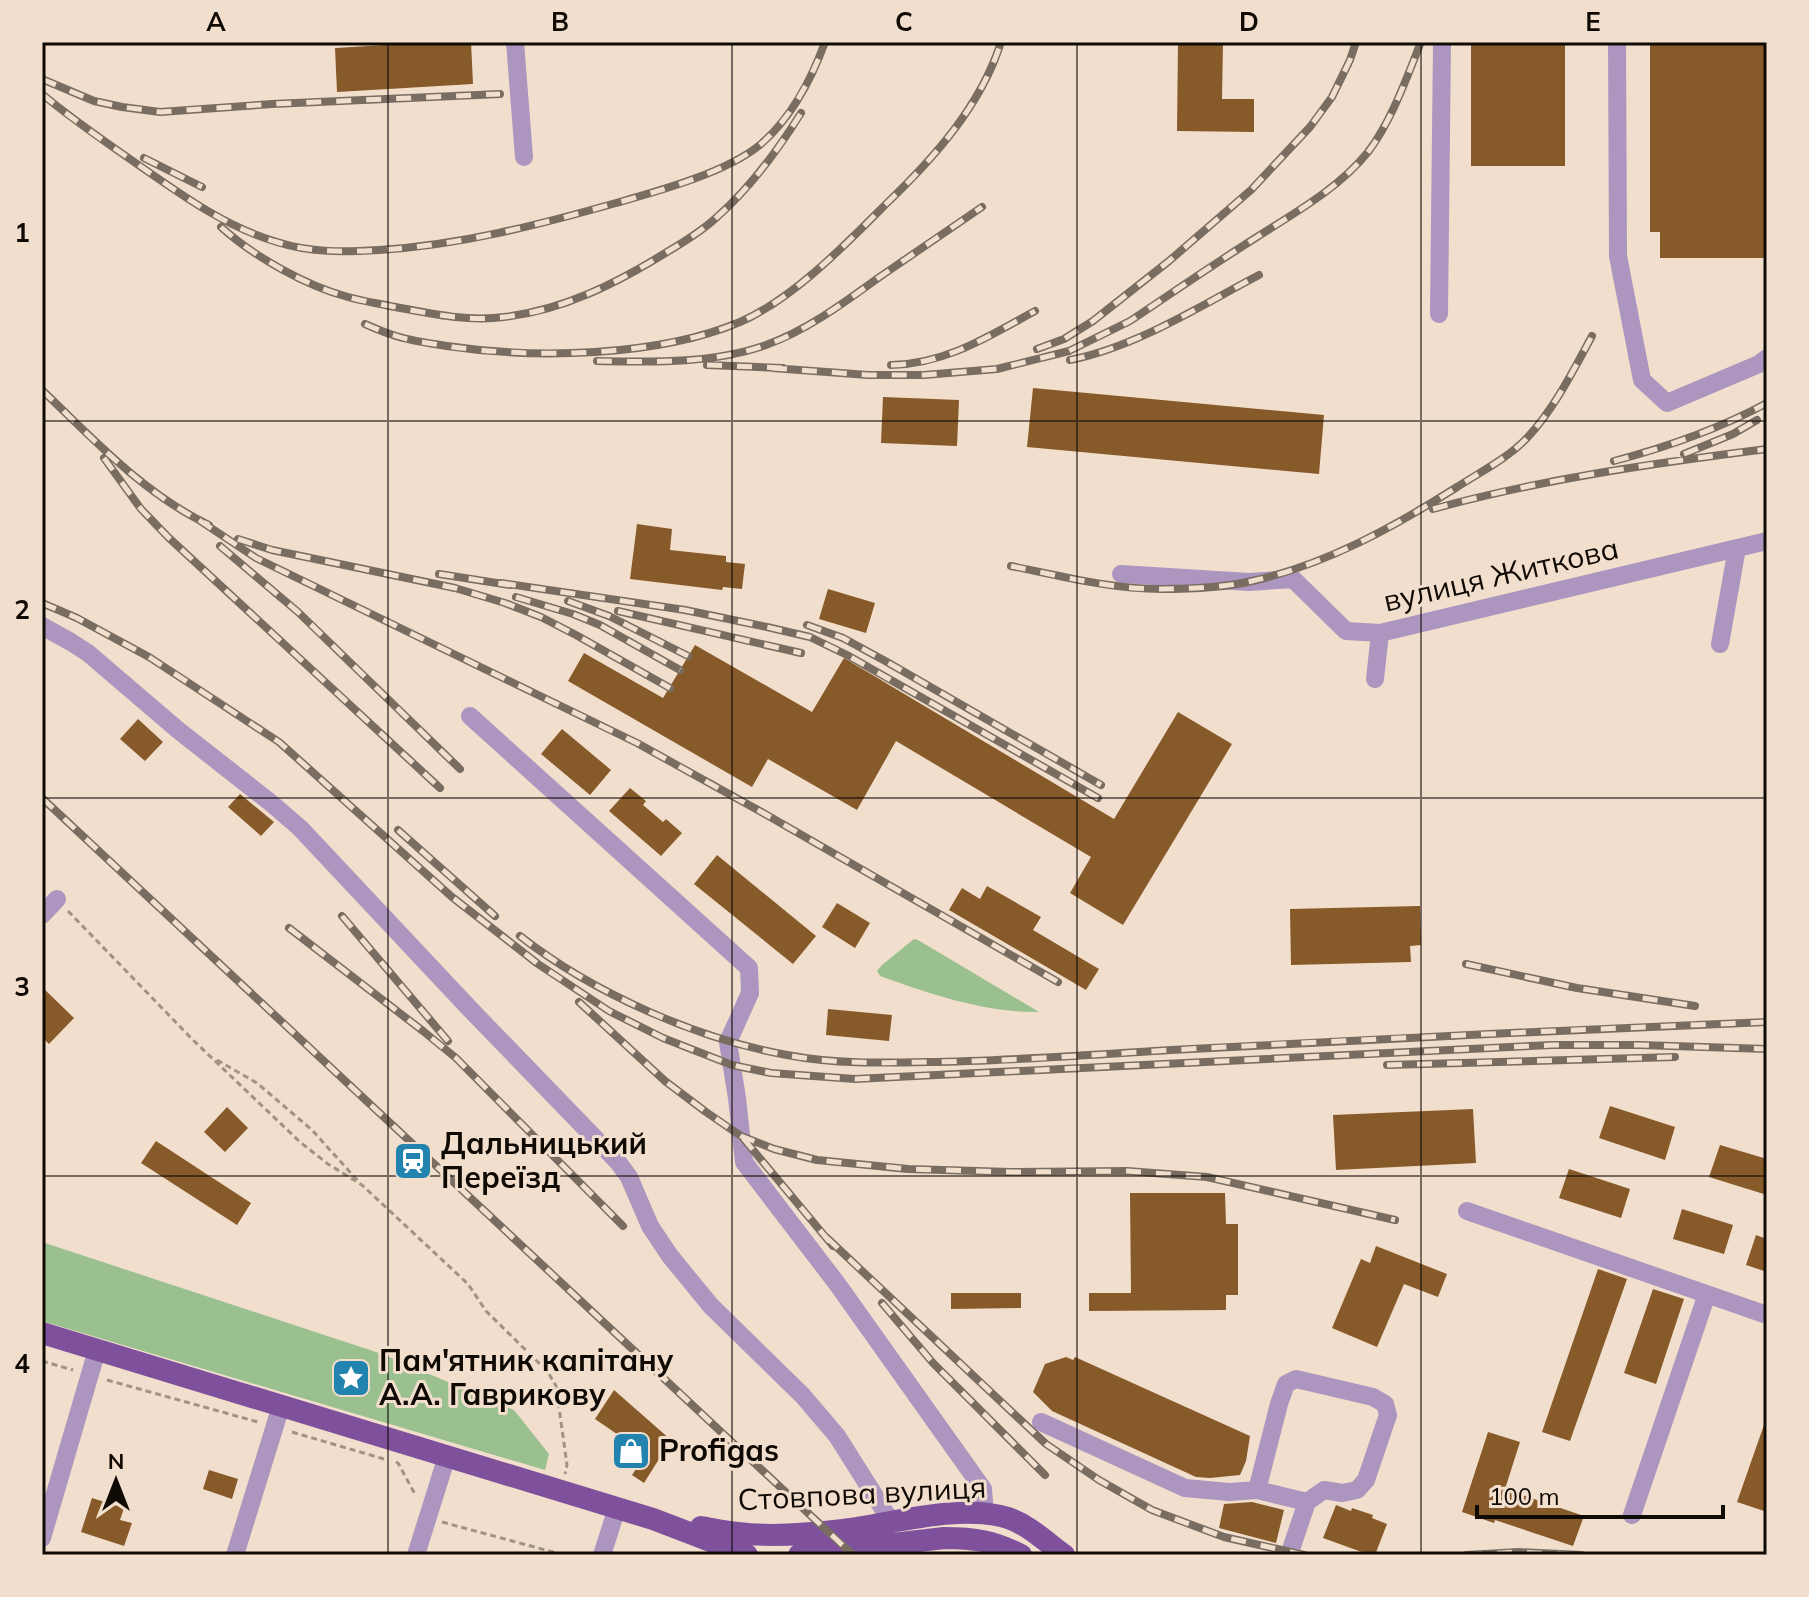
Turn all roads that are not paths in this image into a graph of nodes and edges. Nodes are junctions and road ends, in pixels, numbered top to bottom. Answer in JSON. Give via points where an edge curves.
{"nodes":[{"id":1,"x":515,"y":42,"type":"edge"},
{"id":2,"x":1442,"y":42,"type":"edge"},
{"id":3,"x":1617,"y":42,"type":"edge"},
{"id":4,"x":524,"y":157,"type":"dead end"},
{"id":5,"x":1439,"y":314,"type":"dead end"},
{"id":6,"x":1767,"y":358,"type":"edge"},
{"id":7,"x":1767,"y":541,"type":"edge"},
{"id":8,"x":1737,"y":548,"type":"junction"},
{"id":9,"x":1121,"y":574,"type":"dead end"},
{"id":10,"x":42,"y":626,"type":"edge"},
{"id":11,"x":1380,"y":633,"type":"junction"},
{"id":12,"x":1720,"y":644,"type":"dead end"},
{"id":13,"x":1375,"y":679,"type":"dead end"},
{"id":14,"x":470,"y":716,"type":"dead end"},
{"id":15,"x":57,"y":899,"type":"road end"},
{"id":16,"x":42,"y":915,"type":"edge"},
{"id":17,"x":1467,"y":1211,"type":"dead end"},
{"id":18,"x":1707,"y":1294,"type":"junction"},
{"id":19,"x":1767,"y":1315,"type":"edge"},
{"id":20,"x":42,"y":1333,"type":"edge"},
{"id":21,"x":97,"y":1350,"type":"junction"},
{"id":22,"x":278,"y":1416,"type":"junction"},
{"id":23,"x":1041,"y":1422,"type":"dead end"},
{"id":24,"x":447,"y":1456,"type":"junction"},
{"id":25,"x":1257,"y":1490,"type":"junction"},
{"id":26,"x":1307,"y":1502,"type":"junction"},
{"id":27,"x":617,"y":1508,"type":"junction"},
{"id":28,"x":985,"y":1514,"type":"junction"},
{"id":29,"x":1632,"y":1515,"type":"dead end"},
{"id":30,"x":653,"y":1519,"type":"junction"},
{"id":31,"x":892,"y":1523,"type":"junction"},
{"id":32,"x":42,"y":1538,"type":"edge"},
{"id":33,"x":235,"y":1555,"type":"edge"},
{"id":34,"x":416,"y":1555,"type":"edge"},
{"id":35,"x":602,"y":1555,"type":"edge"},
{"id":36,"x":747,"y":1555,"type":"edge"},
{"id":37,"x":799,"y":1555,"type":"edge"},
{"id":38,"x":1021,"y":1555,"type":"edge"},
{"id":39,"x":1064,"y":1555,"type":"edge"},
{"id":40,"x":1289,"y":1555,"type":"edge"}],
"edges":[{"from":1,"to":4,"type":"street"},
{"from":2,"to":5,"type":"street"},
{"from":3,"to":6,"type":"street","via":[[1618,256],[1642,380],[1667,403]]},
{"from":7,"to":8,"type":"street","name":"вулиця Житкова"},
{"from":8,"to":11,"type":"street","name":"вулиця Житкова"},
{"from":8,"to":12,"type":"street"},
{"from":9,"to":11,"type":"street","name":"вулиця Житкова","via":[[1249,582],[1293,579],[1346,631]]},
{"from":10,"to":31,"type":"street","via":[[88,653],[300,828],[601,1143],[629,1177],[670,1256],[837,1436]]},
{"from":11,"to":13,"type":"street"},
{"from":14,"to":28,"type":"street","via":[[749,968],[750,993],[728,1042],[744,1162],[983,1489]]},
{"from":15,"to":16,"type":"street"},
{"from":17,"to":18,"type":"street"},
{"from":18,"to":19,"type":"street"},
{"from":18,"to":29,"type":"street"},
{"from":20,"to":21,"type":"main road"},
{"from":21,"to":22,"type":"main road"},
{"from":21,"to":32,"type":"street"},
{"from":22,"to":24,"type":"main road"},
{"from":22,"to":33,"type":"street"},
{"from":23,"to":25,"type":"street","via":[[1185,1488]]},
{"from":24,"to":27,"type":"main road"},
{"from":24,"to":34,"type":"street"},
{"from":25,"to":26,"type":"street"},
{"from":25,"to":26,"type":"street","via":[[1286,1384],[1296,1379],[1385,1404],[1388,1415],[1366,1480],[1357,1490],[1324,1490]]},
{"from":26,"to":40,"type":"street"},
{"from":27,"to":30,"type":"main road"},
{"from":27,"to":35,"type":"street"},
{"from":28,"to":31,"type":"main road","name":"Стовпова вулиця"},
{"from":28,"to":39,"type":"main road","name":"Стовпова вулиця","via":[[1022,1524]]},
{"from":30,"to":31,"type":"main road","name":"Стовпова вулиця","via":[[738,1534]]},
{"from":30,"to":36,"type":"main road"},
{"from":37,"to":38,"type":"main road","name":"Стовпова вулиця","via":[[944,1538],[989,1541]]}]}
